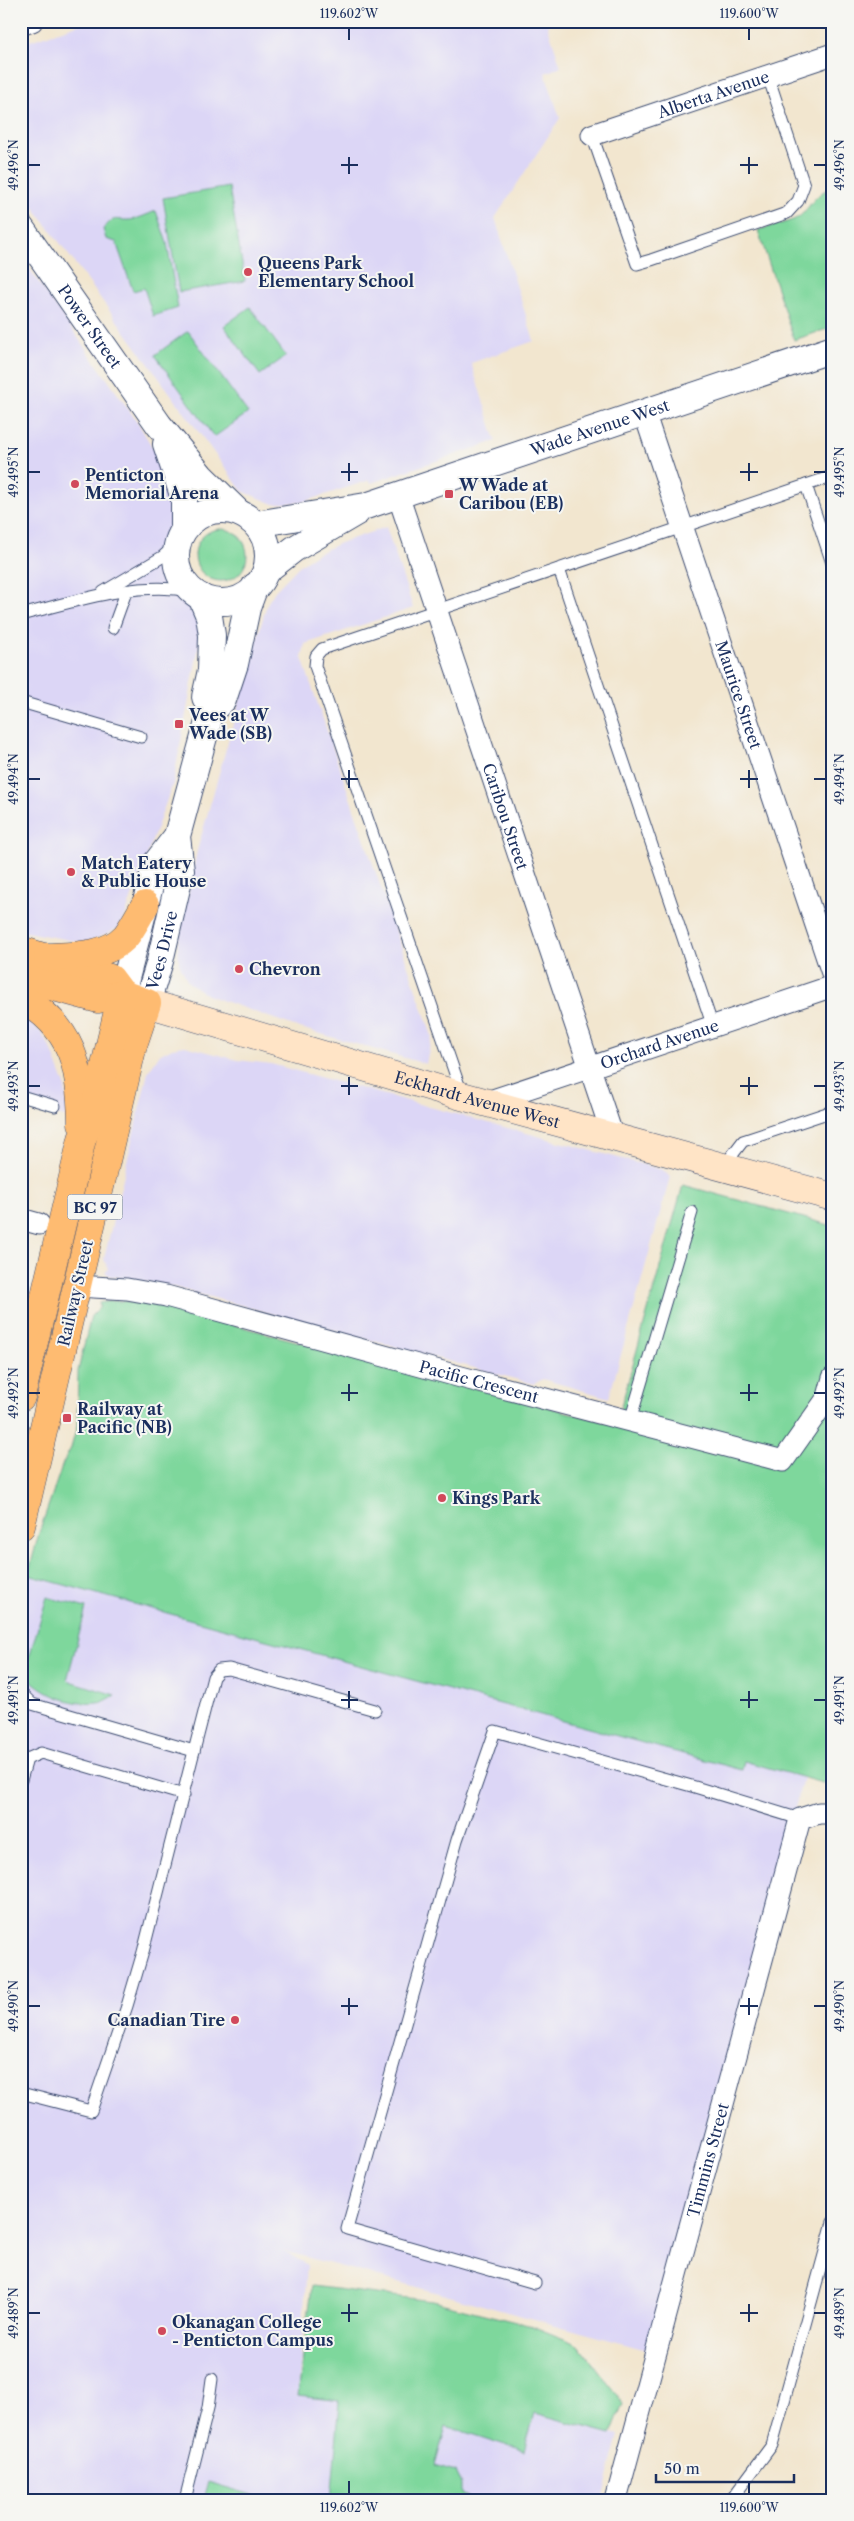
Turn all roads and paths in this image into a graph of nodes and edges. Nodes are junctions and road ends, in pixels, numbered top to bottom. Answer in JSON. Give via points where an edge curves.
{"nodes":[{"id":1,"x":32,"y":21,"type":"edge"},
{"id":2,"x":21,"y":25,"type":"edge"},
{"id":3,"x":833,"y":54,"type":"edge"},
{"id":4,"x":768,"y":76,"type":"junction"},
{"id":5,"x":592,"y":135,"type":"joint"},
{"id":6,"x":21,"y":228,"type":"edge"},
{"id":7,"x":833,"y":349,"type":"edge"},
{"id":8,"x":644,"y":412,"type":"junction"},
{"id":9,"x":159,"y":425,"type":"junction"},
{"id":10,"x":833,"y":476,"type":"edge"},
{"id":11,"x":806,"y":485,"type":"junction"},
{"id":12,"x":398,"y":495,"type":"junction"},
{"id":13,"x":366,"y":506,"type":"junction"},
{"id":14,"x":247,"y":518,"type":"junction"},
{"id":15,"x":683,"y":527,"type":"junction"},
{"id":16,"x":181,"y":535,"type":"junction"},
{"id":17,"x":833,"y":566,"type":"edge"},
{"id":18,"x":559,"y":569,"type":"junction"},
{"id":19,"x":261,"y":578,"type":"junction"},
{"id":20,"x":126,"y":592,"type":"junction"},
{"id":21,"x":99,"y":594,"type":"junction"},
{"id":22,"x":196,"y":594,"type":"junction"},
{"id":23,"x":436,"y":610,"type":"junction"},
{"id":24,"x":21,"y":615,"type":"edge"},
{"id":25,"x":113,"y":628,"type":"dead end"},
{"id":26,"x":21,"y":702,"type":"edge"},
{"id":27,"x":211,"y":711,"type":"junction"},
{"id":28,"x":141,"y":737,"type":"dead end"},
{"id":29,"x":177,"y":836,"type":"junction"},
{"id":30,"x":145,"y":906,"type":"junction"},
{"id":31,"x":21,"y":950,"type":"edge"},
{"id":32,"x":48,"y":957,"type":"junction"},
{"id":33,"x":833,"y":976,"type":"edge"},
{"id":34,"x":21,"y":978,"type":"edge"},
{"id":35,"x":833,"y":986,"type":"edge"},
{"id":36,"x":21,"y":998,"type":"edge"},
{"id":37,"x":134,"y":999,"type":"junction"},
{"id":38,"x":713,"y":1027,"type":"junction"},
{"id":39,"x":590,"y":1068,"type":"junction"},
{"id":40,"x":21,"y":1096,"type":"edge"},
{"id":41,"x":475,"y":1099,"type":"junction"},
{"id":42,"x":56,"y":1106,"type":"dead end"},
{"id":43,"x":833,"y":1111,"type":"edge"},
{"id":44,"x":613,"y":1136,"type":"junction"},
{"id":45,"x":82,"y":1139,"type":"junction"},
{"id":46,"x":723,"y":1167,"type":"junction"},
{"id":47,"x":833,"y":1197,"type":"edge"},
{"id":48,"x":692,"y":1212,"type":"dead end"},
{"id":49,"x":77,"y":1286,"type":"junction"},
{"id":50,"x":27,"y":1343,"type":"edge"},
{"id":51,"x":833,"y":1378,"type":"edge"},
{"id":52,"x":21,"y":1397,"type":"edge"},
{"id":53,"x":630,"y":1421,"type":"junction"},
{"id":54,"x":21,"y":1526,"type":"edge"},
{"id":55,"x":21,"y":1693,"type":"edge"},
{"id":56,"x":27,"y":1705,"type":"edge"},
{"id":57,"x":375,"y":1710,"type":"dead end"},
{"id":58,"x":194,"y":1750,"type":"junction"},
{"id":59,"x":21,"y":1780,"type":"edge"},
{"id":60,"x":184,"y":1795,"type":"junction"},
{"id":61,"x":833,"y":1813,"type":"edge"},
{"id":62,"x":800,"y":1819,"type":"junction"},
{"id":63,"x":21,"y":2093,"type":"edge"},
{"id":64,"x":833,"y":2222,"type":"edge"},
{"id":65,"x":535,"y":2283,"type":"dead end"},
{"id":66,"x":212,"y":2379,"type":"dead end"},
{"id":67,"x":185,"y":2500,"type":"edge"},
{"id":68,"x":616,"y":2500,"type":"edge"},
{"id":69,"x":731,"y":2500,"type":"edge"}],
"edges":[{"from":1,"to":2,"type":"street"},
{"from":3,"to":4,"type":"street","name":"Alberta Avenue"},
{"from":4,"to":5,"type":"street","name":"Alberta Avenue"},
{"from":4,"to":5,"type":"lane","via":[[804,185],[798,201],[787,213],[651,260],[637,264]]},
{"from":6,"to":9,"type":"street","name":"Power Street"},
{"from":7,"to":8,"type":"street","name":"Wade Avenue West"},
{"from":8,"to":12,"type":"street","name":"Wade Avenue West"},
{"from":8,"to":15,"type":"street","name":"Maurice Street"},
{"from":9,"to":14,"type":"street","name":"Power Street","via":[[201,476]]},
{"from":9,"to":16,"type":"street","name":"Power Street","via":[[184,498]]},
{"from":10,"to":11,"type":"lane"},
{"from":11,"to":15,"type":"lane"},
{"from":11,"to":17,"type":"lane"},
{"from":12,"to":13,"type":"street","name":"Wade Avenue West"},
{"from":12,"to":23,"type":"street","name":"Caribou Street"},
{"from":13,"to":14,"type":"street","name":"Wade Avenue West"},
{"from":13,"to":19,"type":"street","name":"Wade Avenue West","via":[[294,549]]},
{"from":14,"to":16,"type":"street","via":[[222,510],[208,513]]},
{"from":14,"to":19,"type":"street","via":[[266,540],[269,555]]},
{"from":15,"to":18,"type":"lane"},
{"from":15,"to":33,"type":"street","name":"Maurice Street"},
{"from":16,"to":21,"type":"lane","via":[[162,557]]},
{"from":16,"to":22,"type":"street","via":[[176,555],[178,569],[184,583]]},
{"from":18,"to":23,"type":"lane"},
{"from":18,"to":38,"type":"lane"},
{"from":19,"to":22,"type":"street","via":[[246,594],[232,599],[221,601]]},
{"from":19,"to":27,"type":"street","name":"Vees Drive","via":[[247,608],[235,664],[223,700]]},
{"from":20,"to":21,"type":"lane"},
{"from":20,"to":22,"type":"lane","via":[[169,587]]},
{"from":20,"to":25,"type":"lane"},
{"from":21,"to":24,"type":"lane"},
{"from":22,"to":27,"type":"street","name":"Vees Drive","via":[[209,616],[212,635],[211,670],[205,696]]},
{"from":23,"to":39,"type":"street","name":"Caribou Street"},
{"from":23,"to":41,"type":"lane","via":[[322,649],[316,656],[316,666]]},
{"from":26,"to":28,"type":"lane"},
{"from":27,"to":29,"type":"street","name":"Vees Drive"},
{"from":29,"to":30,"type":"street","name":"Vees Drive","via":[[156,863]]},
{"from":29,"to":37,"type":"street","name":"Vees Drive","via":[[181,871],[160,961]]},
{"from":30,"to":32,"type":"highway","via":[[125,936],[112,947],[80,956]]},
{"from":30,"to":37,"type":"street","name":"Vees Drive"},
{"from":31,"to":32,"type":"highway","name":"Eckhardt Avenue West"},
{"from":32,"to":37,"type":"highway","name":"Eckhardt Avenue West","via":[[110,978]]},
{"from":34,"to":37,"type":"highway","name":"Eckhardt Avenue West","via":[[98,999]]},
{"from":35,"to":38,"type":"street","name":"Orchard Avenue"},
{"from":36,"to":45,"type":"highway","via":[[55,1022],[72,1051],[82,1091]]},
{"from":37,"to":41,"type":"main road","name":"Eckhardt Avenue West"},
{"from":37,"to":45,"type":"highway","name":"Railway Street","number":"BC 97"},
{"from":37,"to":49,"type":"highway","name":"Railway Street","number":"BC 97","via":[[133,1045]]},
{"from":38,"to":39,"type":"street","name":"Orchard Avenue"},
{"from":39,"to":41,"type":"street","name":"Orchard Avenue"},
{"from":39,"to":44,"type":"street","name":"Caribou Street"},
{"from":40,"to":42,"type":"lane"},
{"from":41,"to":44,"type":"main road","name":"Eckhardt Avenue West"},
{"from":43,"to":46,"type":"lane","via":[[743,1142]]},
{"from":44,"to":46,"type":"main road","name":"Eckhardt Avenue West"},
{"from":45,"to":50,"type":"highway","name":"Railway Street","number":"BC 97"},
{"from":46,"to":47,"type":"main road","name":"Eckhardt Avenue West"},
{"from":48,"to":53,"type":"lane"},
{"from":49,"to":53,"type":"street","name":"Pacific Crescent","via":[[127,1289],[166,1296]]},
{"from":49,"to":54,"type":"highway","name":"Railway Street","number":"BC 97"},
{"from":50,"to":52,"type":"highway","name":"Railway Street","number":"BC 97"},
{"from":51,"to":53,"type":"street","name":"Pacific Crescent","via":[[828,1397],[783,1461]]},
{"from":55,"to":56,"type":"lane"},
{"from":56,"to":58,"type":"lane"},
{"from":57,"to":58,"type":"lane","via":[[228,1669],[219,1670],[213,1677]]},
{"from":58,"to":60,"type":"lane"},
{"from":59,"to":60,"type":"lane","via":[[27,1759],[41,1753]]},
{"from":60,"to":63,"type":"lane","via":[[127,2006],[91,2111]]},
{"from":61,"to":62,"type":"street","via":[[819,1813]]},
{"from":62,"to":65,"type":"lane","via":[[495,1731],[457,1840],[347,2228]]},
{"from":62,"to":68,"type":"street","name":"Timmins Street"},
{"from":64,"to":69,"type":"lane","via":[[772,2444]]},
{"from":66,"to":67,"type":"lane"}]}
